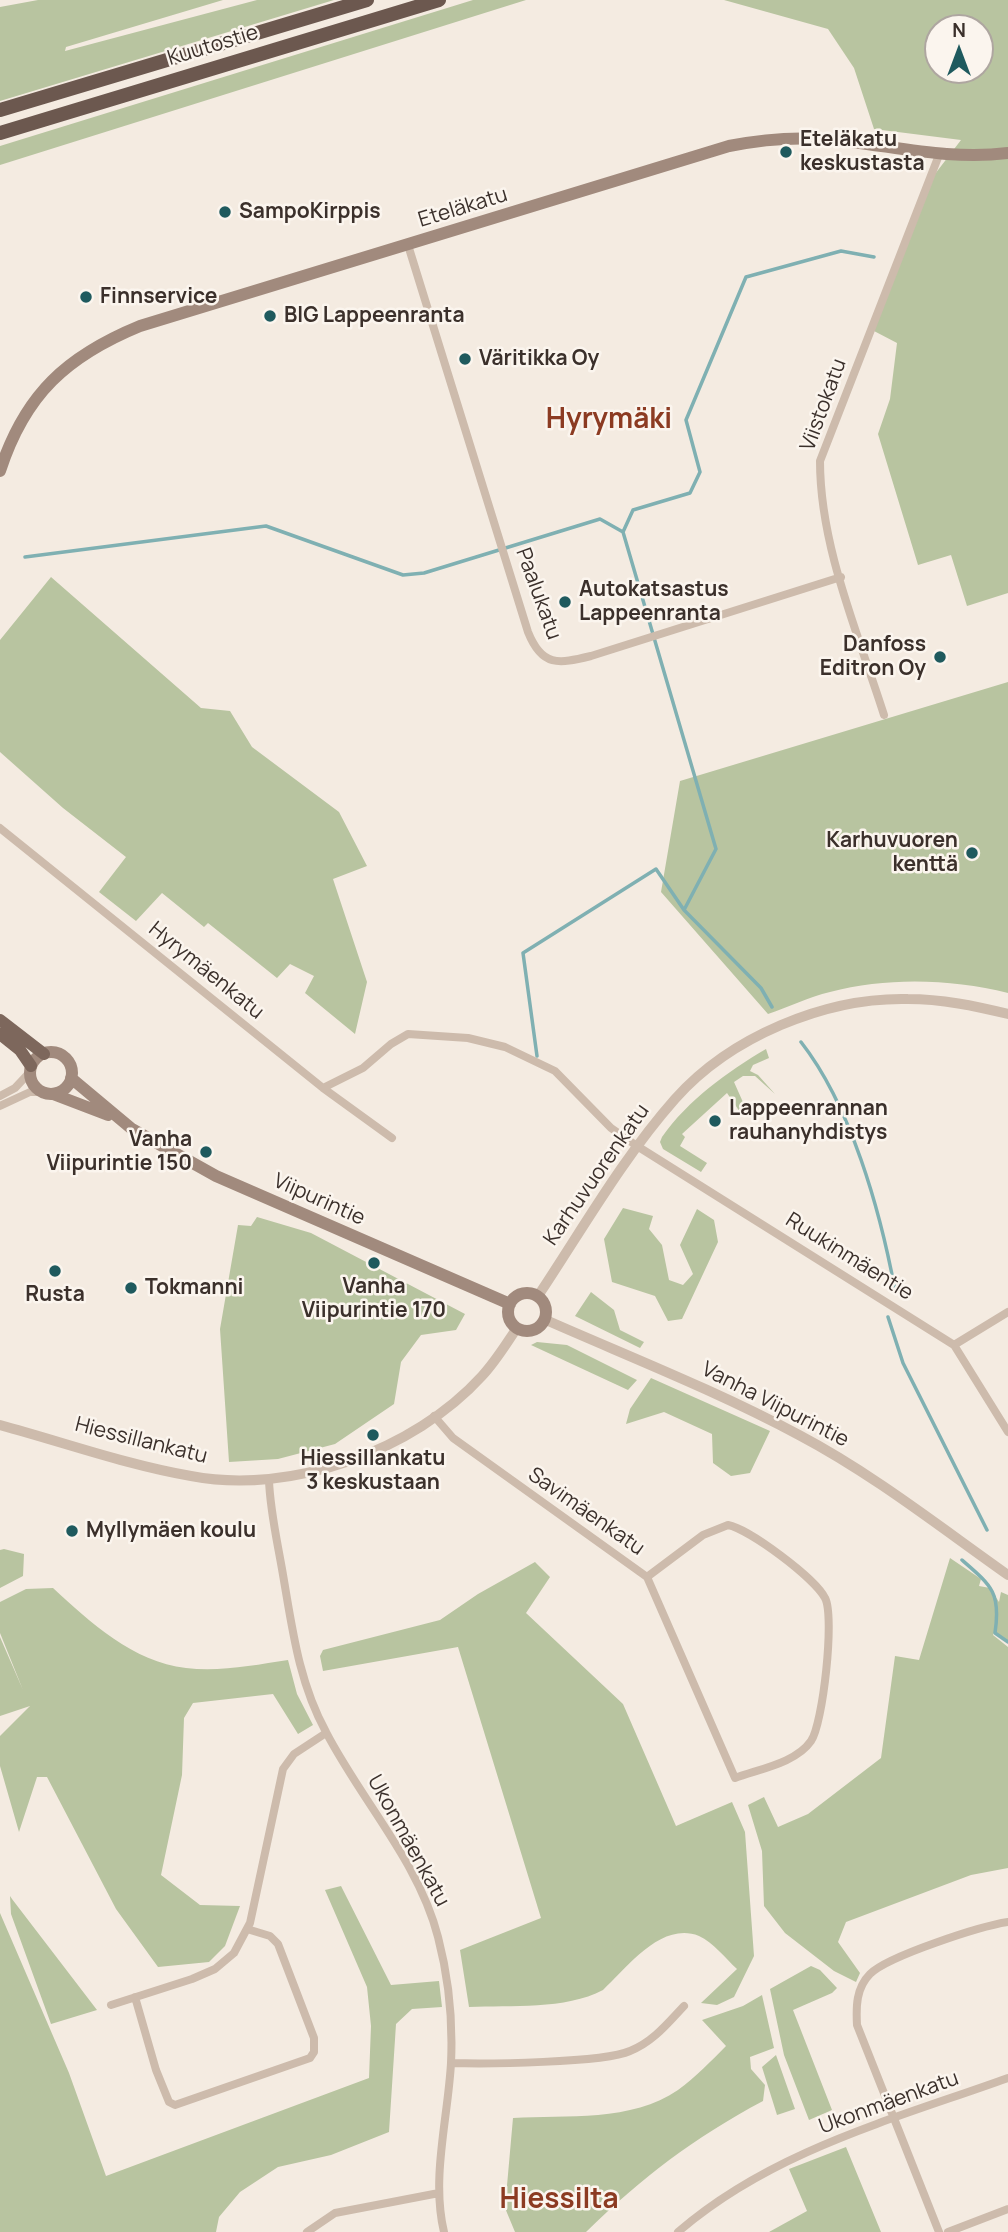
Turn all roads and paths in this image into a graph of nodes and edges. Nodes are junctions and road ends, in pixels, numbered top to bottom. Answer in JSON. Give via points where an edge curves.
{"nodes":[{"id":1,"x":367,"y":0,"type":"edge"},
{"id":2,"x":439,"y":0,"type":"edge"},
{"id":3,"x":0,"y":110,"type":"edge"},
{"id":4,"x":0,"y":133,"type":"edge"},
{"id":5,"x":1008,"y":153,"type":"edge"},
{"id":6,"x":939,"y":155,"type":"junction"},
{"id":7,"x":408,"y":245,"type":"junction"},
{"id":8,"x":0,"y":471,"type":"edge"},
{"id":9,"x":841,"y":578,"type":"junction"},
{"id":10,"x":884,"y":715,"type":"dead end"},
{"id":11,"x":0,"y":828,"type":"edge"},
{"id":12,"x":1008,"y":1014,"type":"edge"},
{"id":13,"x":0,"y":1020,"type":"edge"},
{"id":14,"x":0,"y":1034,"type":"edge"},
{"id":15,"x":44,"y":1054,"type":"junction"},
{"id":16,"x":30,"y":1069,"type":"junction"},
{"id":17,"x":71,"y":1078,"type":"junction"},
{"id":18,"x":323,"y":1088,"type":"junction"},
{"id":19,"x":47,"y":1093,"type":"junction"},
{"id":20,"x":0,"y":1096,"type":"edge"},
{"id":21,"x":0,"y":1105,"type":"edge"},
{"id":22,"x":119,"y":1119,"type":"junction"},
{"id":23,"x":392,"y":1138,"type":"dead end"},
{"id":24,"x":637,"y":1146,"type":"junction"},
{"id":25,"x":538,"y":1296,"type":"junction"},
{"id":26,"x":510,"y":1304,"type":"junction"},
{"id":27,"x":1008,"y":1311,"type":"edge"},
{"id":28,"x":545,"y":1320,"type":"junction"},
{"id":29,"x":517,"y":1328,"type":"junction"},
{"id":30,"x":954,"y":1345,"type":"junction"},
{"id":31,"x":433,"y":1416,"type":"junction"},
{"id":32,"x":0,"y":1425,"type":"edge"},
{"id":33,"x":1008,"y":1432,"type":"edge"},
{"id":34,"x":269,"y":1480,"type":"junction"},
{"id":35,"x":1008,"y":1575,"type":"edge"},
{"id":36,"x":647,"y":1577,"type":"junction"},
{"id":37,"x":326,"y":1733,"type":"junction"},
{"id":38,"x":1008,"y":1922,"type":"edge"},
{"id":39,"x":247,"y":1930,"type":"junction"},
{"id":40,"x":135,"y":1997,"type":"junction"},
{"id":41,"x":111,"y":2006,"type":"dead end"},
{"id":42,"x":684,"y":2006,"type":"dead end"},
{"id":43,"x":451,"y":2063,"type":"junction"},
{"id":44,"x":1008,"y":2078,"type":"edge"},
{"id":45,"x":893,"y":2119,"type":"junction"},
{"id":46,"x":439,"y":2193,"type":"junction"},
{"id":47,"x":1008,"y":2209,"type":"edge"},
{"id":48,"x":307,"y":2232,"type":"edge"},
{"id":49,"x":444,"y":2232,"type":"edge"},
{"id":50,"x":678,"y":2232,"type":"edge"},
{"id":51,"x":939,"y":2232,"type":"edge"},
{"id":52,"x":948,"y":2232,"type":"edge"}],
"edges":[{"from":1,"to":3,"type":"highway","name":"Kuutostie"},
{"from":2,"to":4,"type":"highway","name":"Kuutostie"},
{"from":5,"to":6,"type":"main road","name":"Eteläkatu"},
{"from":6,"to":7,"type":"main road","name":"Eteläkatu","via":[[821,139],[758,141]]},
{"from":6,"to":9,"type":"street","name":"Viistokatu","via":[[820,461],[820,495]]},
{"from":7,"to":8,"type":"main road","name":"Eteläkatu","via":[[140,326],[101,342],[69,364],[41,393],[23,416]]},
{"from":7,"to":9,"type":"street","name":"Paalukatu","via":[[528,632],[540,654],[565,662],[591,656]]},
{"from":9,"to":10,"type":"street","name":"Viistokatu"},
{"from":11,"to":18,"type":"street","name":"Hyrymäenkatu"},
{"from":12,"to":24,"type":"street","name":"Karhuvuorenkatu","via":[[944,1000],[907,999],[858,1004],[797,1019],[728,1054],[701,1074]]},
{"from":13,"to":15,"type":"main road"},
{"from":14,"to":16,"type":"main road","via":[[20,1051]]},
{"from":15,"to":16,"type":"main road"},
{"from":15,"to":17,"type":"main road","via":[[56,1053],[67,1060]]},
{"from":16,"to":19,"type":"main road","via":[[31,1080]]},
{"from":16,"to":20,"type":"street","via":[[15,1088]]},
{"from":17,"to":19,"type":"main road","via":[[68,1086]]},
{"from":17,"to":22,"type":"main road","name":"Viipurintie"},
{"from":18,"to":23,"type":"street","name":"Hyrymäenkatu"},
{"from":18,"to":24,"type":"street","name":"Ruukinmäentie","via":[[363,1068],[408,1034],[468,1038],[505,1047],[555,1071],[611,1128]]},
{"from":19,"to":21,"type":"street","via":[[30,1092]]},
{"from":19,"to":22,"type":"main road","name":"Viipurintie"},
{"from":22,"to":26,"type":"main road","name":"Viipurintie","via":[[216,1176]]},
{"from":24,"to":25,"type":"street","name":"Karhuvuorenkatu"},
{"from":24,"to":30,"type":"street","name":"Ruukinmäentie"},
{"from":25,"to":26,"type":"main road","via":[[519,1295]]},
{"from":25,"to":28,"type":"main road","via":[[545,1306]]},
{"from":26,"to":29,"type":"main road","via":[[509,1317]]},
{"from":27,"to":30,"type":"street"},
{"from":28,"to":29,"type":"main road","via":[[530,1331]]},
{"from":28,"to":35,"type":"street","name":"Vanha Viipurintie","via":[[800,1435]]},
{"from":29,"to":31,"type":"street","name":"Hiessillankatu","via":[[482,1377]]},
{"from":30,"to":33,"type":"street","name":"Ruukinmäentie"},
{"from":31,"to":34,"type":"street","name":"Hiessillankatu","via":[[353,1460]]},
{"from":31,"to":36,"type":"street","name":"Savimäenkatu","via":[[453,1438]]},
{"from":32,"to":34,"type":"street","name":"Hiessillankatu","via":[[191,1477]]},
{"from":34,"to":37,"type":"street","name":"Ukonmäenkatu","via":[[298,1662]]},
{"from":36,"to":36,"type":"street","name":"Savimäenkatu","via":[[735,1778],[793,1756],[811,1741],[821,1706],[830,1620],[826,1598],[813,1584],[747,1532],[728,1525],[703,1535]]},
{"from":37,"to":39,"type":"street","via":[[294,1754],[283,1769]]},
{"from":37,"to":43,"type":"street","name":"Ukonmäenkatu","via":[[410,1872],[437,1932],[452,2013]]},
{"from":38,"to":45,"type":"street","via":[[988,1924],[888,1962],[870,1973],[861,1988],[857,2025]]},
{"from":39,"to":40,"type":"street","via":[[234,1953],[215,1969]]},
{"from":39,"to":40,"type":"street","via":[[270,1936],[278,1944],[314,2038],[310,2058],[175,2105],[169,2102],[156,2070]]},
{"from":40,"to":41,"type":"street"},
{"from":42,"to":43,"type":"street","via":[[654,2037],[629,2052]]},
{"from":43,"to":46,"type":"street","name":"Ukonmäenkatu"},
{"from":44,"to":45,"type":"street","name":"Ukonmäenkatu"},
{"from":45,"to":50,"type":"street","name":"Ukonmäenkatu","via":[[765,2171]]},
{"from":45,"to":51,"type":"street"},
{"from":46,"to":48,"type":"street","via":[[335,2213]]},
{"from":46,"to":49,"type":"street","name":"Ukonmäenkatu"},
{"from":47,"to":52,"type":"street"}]}
